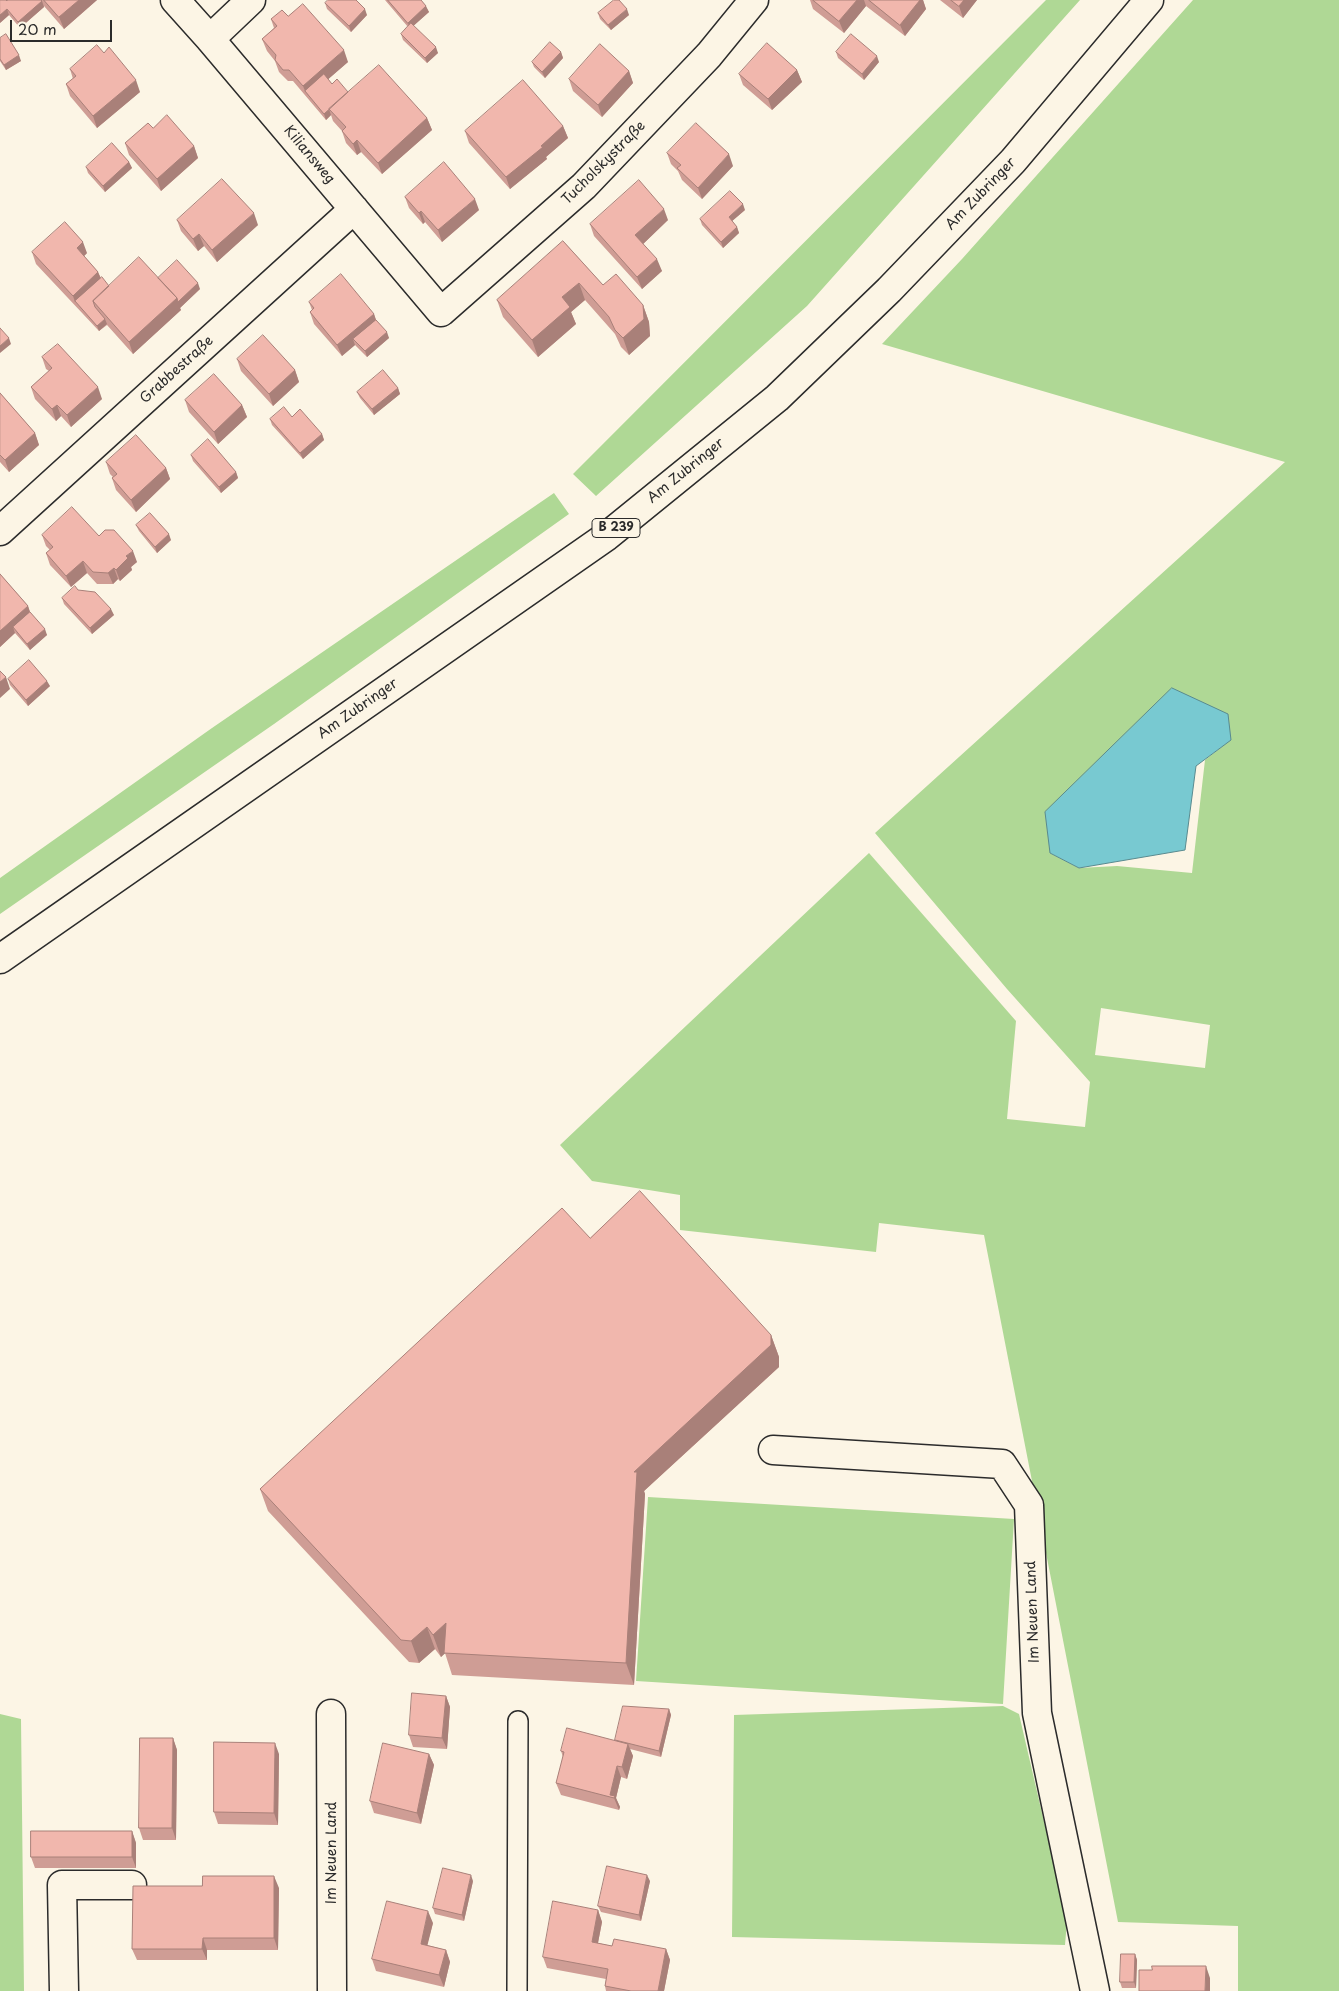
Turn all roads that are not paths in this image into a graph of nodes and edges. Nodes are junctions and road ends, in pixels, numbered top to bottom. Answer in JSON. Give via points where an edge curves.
{"nodes":[{"id":1,"x":175,"y":0,"type":"edge"},
{"id":2,"x":251,"y":0,"type":"edge"},
{"id":3,"x":754,"y":0,"type":"edge"},
{"id":4,"x":1150,"y":0,"type":"edge"},
{"id":5,"x":210,"y":39,"type":"junction"},
{"id":6,"x":354,"y":209,"type":"junction"},
{"id":7,"x":441,"y":312,"type":"joint"},
{"id":8,"x":0,"y":531,"type":"edge"},
{"id":9,"x":0,"y":959,"type":"edge"},
{"id":10,"x":773,"y":1450,"type":"dead end"},
{"id":11,"x":331,"y":1714,"type":"dead end"},
{"id":12,"x":518,"y":1721,"type":"dead end"},
{"id":13,"x":132,"y":1885,"type":"edge"},
{"id":14,"x":64,"y":1991,"type":"edge"},
{"id":15,"x":332,"y":1991,"type":"edge"},
{"id":16,"x":517,"y":1991,"type":"edge"},
{"id":17,"x":1095,"y":1991,"type":"edge"}],
"edges":[{"from":1,"to":5,"type":"street","name":"Kiliansweg"},
{"from":2,"to":5,"type":"street"},
{"from":3,"to":7,"type":"street","name":"Tucholskystraße","via":[[709,55],[584,186]]},
{"from":4,"to":9,"type":"street","name":"Am Zubringer","number":"B 239","via":[[1013,162],[889,290],[777,398],[606,536]]},
{"from":5,"to":6,"type":"street","name":"Kiliansweg"},
{"from":6,"to":7,"type":"street","name":"Kiliansweg"},
{"from":6,"to":8,"type":"street","name":"Grabbestraße"},
{"from":10,"to":17,"type":"street","name":"Im Neuen Land","via":[[1002,1464],[1029,1505],[1037,1713]]},
{"from":11,"to":15,"type":"street","name":"Im Neuen Land"},
{"from":12,"to":16,"type":"lane"},
{"from":13,"to":14,"type":"street","via":[[62,1885]]}]}
